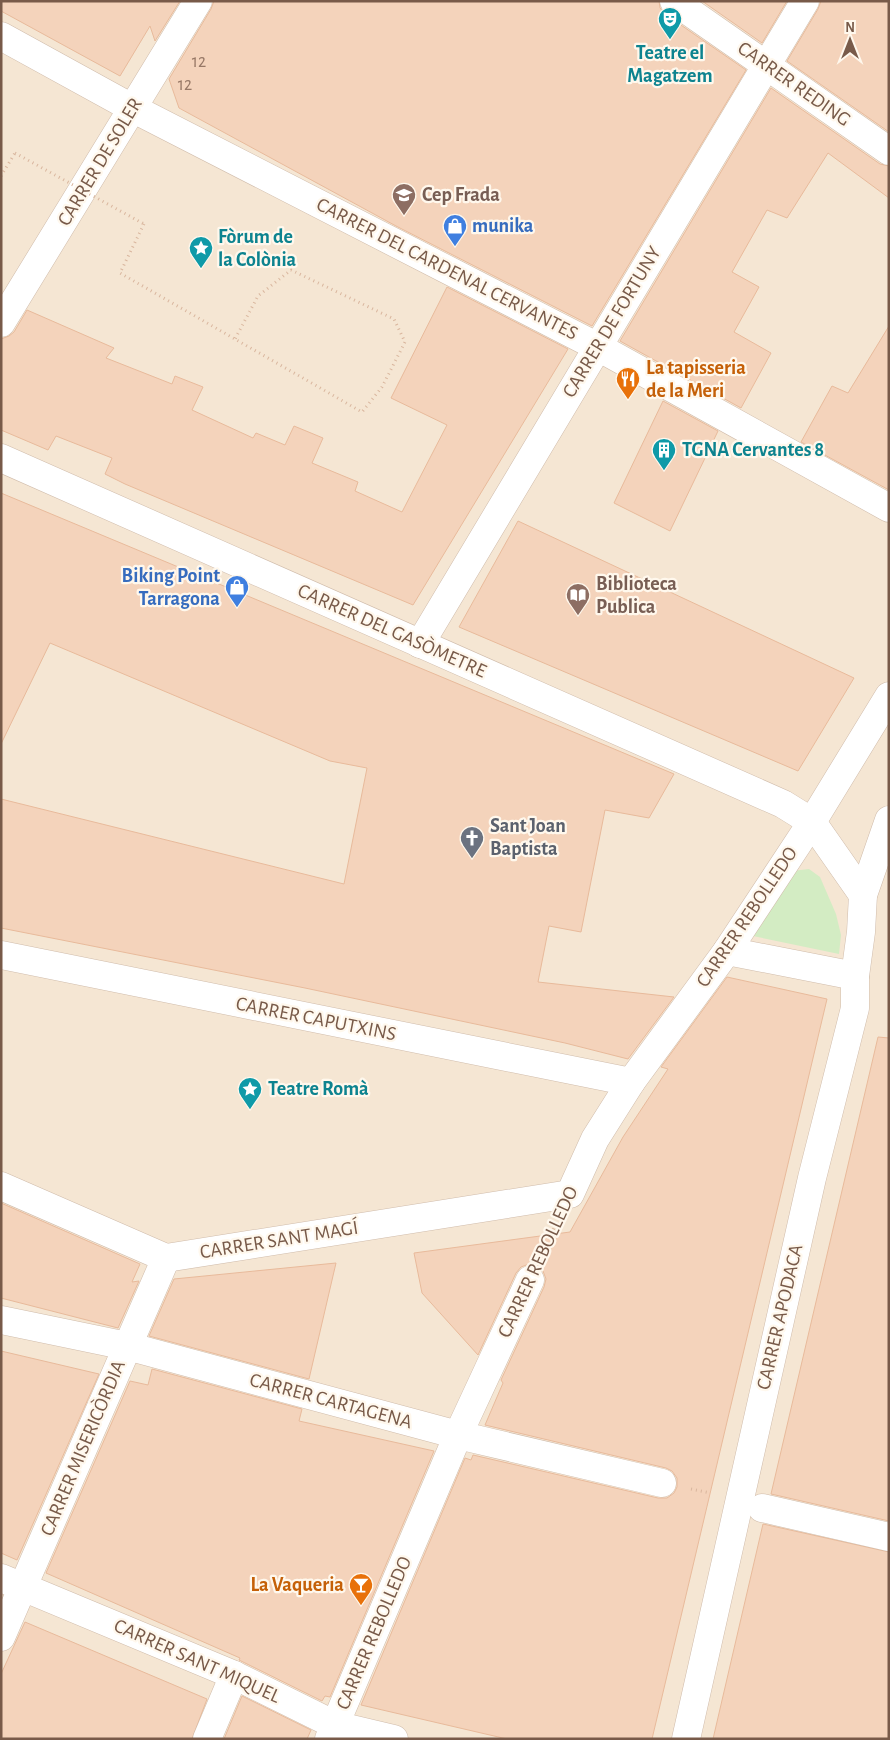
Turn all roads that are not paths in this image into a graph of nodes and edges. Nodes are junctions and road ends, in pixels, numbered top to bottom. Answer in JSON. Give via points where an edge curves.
{"nodes":[{"id":1,"x":198,"y":1,"type":"edge"},
{"id":2,"x":674,"y":1,"type":"edge"},
{"id":3,"x":805,"y":1,"type":"edge"},
{"id":4,"x":1,"y":36,"type":"edge"},
{"id":5,"x":767,"y":66,"type":"junction"},
{"id":6,"x":132,"y":108,"type":"junction"},
{"id":7,"x":889,"y":150,"type":"edge"},
{"id":8,"x":1,"y":323,"type":"edge"},
{"id":9,"x":598,"y":347,"type":"junction"},
{"id":10,"x":1,"y":458,"type":"edge"},
{"id":11,"x":889,"y":508,"type":"edge"},
{"id":12,"x":420,"y":644,"type":"junction"},
{"id":13,"x":889,"y":696,"type":"edge"},
{"id":14,"x":889,"y":820,"type":"edge"},
{"id":15,"x":812,"y":822,"type":"junction"},
{"id":16,"x":862,"y":895,"type":"junction"},
{"id":17,"x":727,"y":950,"type":"junction"},
{"id":18,"x":1,"y":956,"type":"edge"},
{"id":19,"x":855,"y":976,"type":"junction"},
{"id":20,"x":632,"y":1082,"type":"junction"},
{"id":21,"x":1,"y":1186,"type":"edge"},
{"id":22,"x":570,"y":1194,"type":"joint"},
{"id":23,"x":166,"y":1258,"type":"junction"},
{"id":24,"x":530,"y":1280,"type":"road end"},
{"id":25,"x":1,"y":1320,"type":"edge"},
{"id":26,"x":127,"y":1346,"type":"junction"},
{"id":27,"x":458,"y":1435,"type":"junction"},
{"id":28,"x":662,"y":1483,"type":"dead end"},
{"id":29,"x":750,"y":1505,"type":"junction"},
{"id":30,"x":889,"y":1537,"type":"edge"},
{"id":31,"x":12,"y":1582,"type":"edge"},
{"id":32,"x":1,"y":1637,"type":"edge"},
{"id":33,"x":234,"y":1675,"type":"junction"},
{"id":34,"x":332,"y":1732,"type":"edge"},
{"id":35,"x":207,"y":1739,"type":"edge"},
{"id":36,"x":394,"y":1739,"type":"edge"},
{"id":37,"x":686,"y":1739,"type":"edge"}],
"edges":[{"from":1,"to":6,"type":"street","name":"CARRER DE SOLER"},
{"from":2,"to":5,"type":"street","name":"CARRER REDING"},
{"from":3,"to":5,"type":"street","name":"CARRER DE FORTUNY"},
{"from":4,"to":6,"type":"street","name":"CARRER DEL CARDENAL CERVANTES"},
{"from":5,"to":7,"type":"street","name":"CARRER REDING"},
{"from":5,"to":9,"type":"street","name":"CARRER DE FORTUNY"},
{"from":6,"to":8,"type":"street","name":"CARRER DE SOLER"},
{"from":6,"to":9,"type":"street","name":"CARRER DEL CARDENAL CERVANTES"},
{"from":9,"to":11,"type":"street","name":"CARRER DEL CARDENAL CERVANTES"},
{"from":9,"to":12,"type":"street","name":"CARRER DE FORTUNY"},
{"from":10,"to":12,"type":"street","name":"CARRER DEL GASÒMETRE"},
{"from":12,"to":15,"type":"street","name":"CARRER DEL GASÒMETRE","via":[[704,767],[783,804]]},
{"from":13,"to":15,"type":"street","name":"CARRER REBOLLEDO"},
{"from":14,"to":16,"type":"street","name":"CARRER APODACA"},
{"from":15,"to":16,"type":"street"},
{"from":15,"to":17,"type":"street","name":"CARRER REBOLLEDO"},
{"from":16,"to":19,"type":"street","name":"CARRER APODACA"},
{"from":17,"to":19,"type":"street"},
{"from":17,"to":20,"type":"street","name":"CARRER REBOLLEDO"},
{"from":18,"to":20,"type":"street","name":"CARRER CAPUTXINS"},
{"from":19,"to":29,"type":"street","name":"CARRER APODACA","via":[[855,1008],[812,1178]]},
{"from":20,"to":22,"type":"street","name":"CARRER REBOLLEDO","via":[[595,1139]]},
{"from":21,"to":23,"type":"street"},
{"from":22,"to":23,"type":"street","name":"CARRER SANT MAGÍ"},
{"from":23,"to":26,"type":"street","name":"CARRER MISERICÒRDIA"},
{"from":24,"to":27,"type":"street","name":"CARRER REBOLLEDO"},
{"from":25,"to":26,"type":"street","name":"CARRER CARTAGENA"},
{"from":26,"to":27,"type":"street","name":"CARRER CARTAGENA"},
{"from":26,"to":31,"type":"street","name":"CARRER MISERICÒRDIA"},
{"from":27,"to":28,"type":"street","name":"CARRER CARTAGENA"},
{"from":27,"to":34,"type":"street","name":"CARRER REBOLLEDO"},
{"from":29,"to":30,"type":"street"},
{"from":29,"to":37,"type":"street","name":"CARRER APODACA"},
{"from":31,"to":32,"type":"street","name":"CARRER MISERICÒRDIA"},
{"from":31,"to":33,"type":"street","name":"CARRER SANT MIQUEL"},
{"from":33,"to":34,"type":"street","name":"CARRER SANT MIQUEL"},
{"from":33,"to":35,"type":"street"},
{"from":34,"to":36,"type":"street","name":"CARRER SANT MIQUEL"}]}
